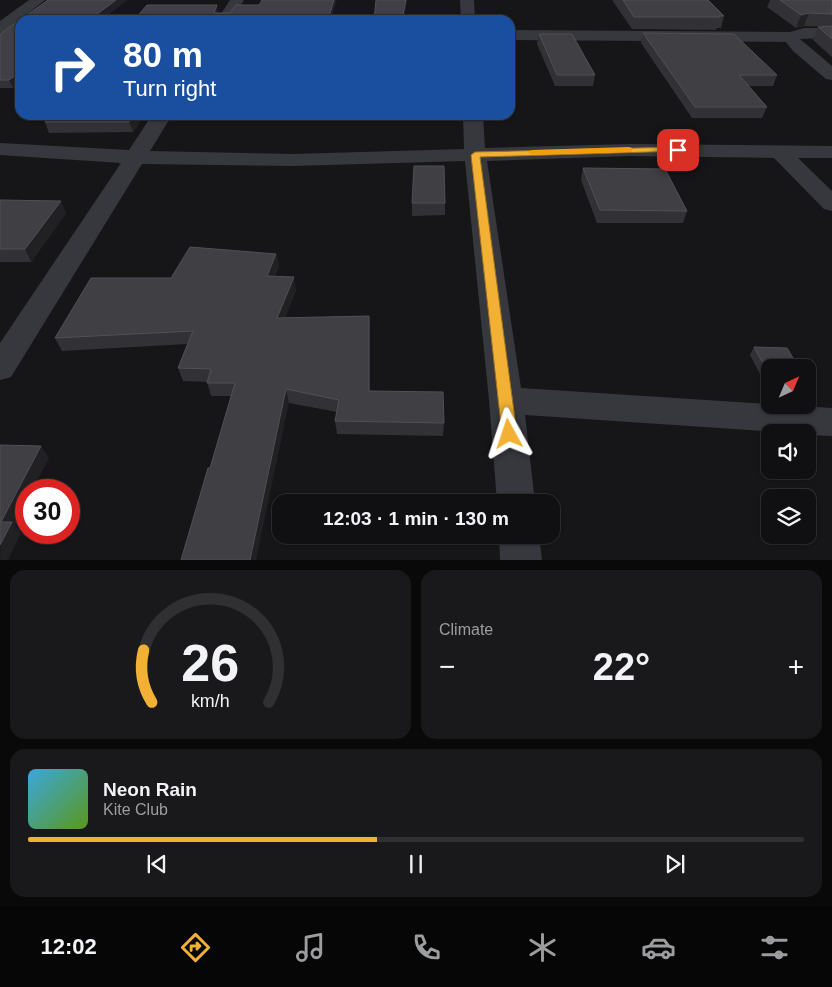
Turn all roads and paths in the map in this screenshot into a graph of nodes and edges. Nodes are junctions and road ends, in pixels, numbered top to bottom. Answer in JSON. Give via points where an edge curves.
{"nodes":[{"id":1,"x":38,"y":0,"type":"edge"},
{"id":2,"x":237,"y":0,"type":"edge"},
{"id":3,"x":467,"y":0,"type":"edge"},
{"id":4,"x":18,"y":15,"type":"edge"},
{"id":5,"x":227,"y":15,"type":"edge"},
{"id":6,"x":468,"y":15,"type":"edge"},
{"id":7,"x":15,"y":17,"type":"edge"},
{"id":8,"x":0,"y":28,"type":"edge"},
{"id":9,"x":832,"y":34,"type":"edge"},
{"id":10,"x":515,"y":35,"type":"edge"},
{"id":11,"x":791,"y":37,"type":"junction"},
{"id":12,"x":832,"y":75,"type":"edge"},
{"id":13,"x":159,"y":120,"type":"edge"},
{"id":14,"x":474,"y":120,"type":"edge"},
{"id":15,"x":0,"y":148,"type":"edge"},
{"id":16,"x":780,"y":152,"type":"junction"},
{"id":17,"x":832,"y":152,"type":"edge"},
{"id":18,"x":475,"y":155,"type":"junction"},
{"id":19,"x":135,"y":157,"type":"junction"},
{"id":20,"x":832,"y":204,"type":"edge"},
{"id":21,"x":0,"y":368,"type":"edge"},
{"id":22,"x":506,"y":400,"type":"junction"},
{"id":23,"x":832,"y":422,"type":"edge"},
{"id":24,"x":515,"y":494,"type":"edge"},
{"id":25,"x":520,"y":544,"type":"edge"},
{"id":26,"x":521,"y":560,"type":"edge"}],
"edges":[{"from":1,"to":4,"type":"street"},
{"from":2,"to":5,"type":"street"},
{"from":3,"to":6,"type":"street"},
{"from":7,"to":8,"type":"street"},
{"from":9,"to":11,"type":"street","via":[[804,33]]},
{"from":10,"to":11,"type":"street"},
{"from":11,"to":12,"type":"street","via":[[799,48]]},
{"from":13,"to":19,"type":"street"},
{"from":14,"to":18,"type":"street"},
{"from":15,"to":19,"type":"street"},
{"from":16,"to":17,"type":"street"},
{"from":16,"to":18,"type":"street","via":[[629,150]]},
{"from":16,"to":20,"type":"street"},
{"from":18,"to":19,"type":"street","via":[[293,160]]},
{"from":18,"to":22,"type":"street"},
{"from":19,"to":21,"type":"street"},
{"from":22,"to":23,"type":"street"},
{"from":22,"to":24,"type":"street"},
{"from":25,"to":26,"type":"street"}]}
